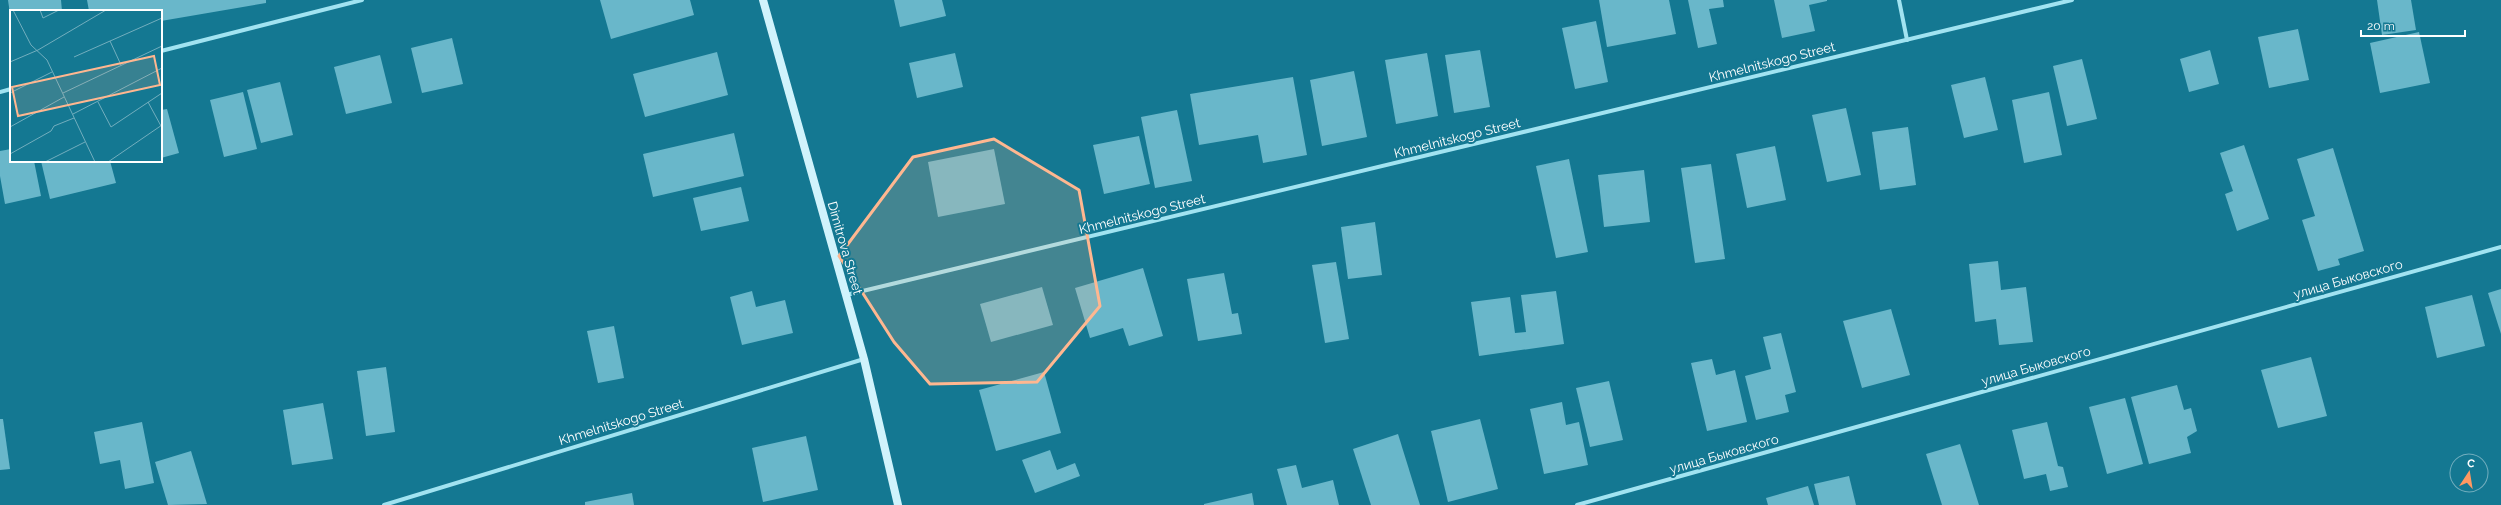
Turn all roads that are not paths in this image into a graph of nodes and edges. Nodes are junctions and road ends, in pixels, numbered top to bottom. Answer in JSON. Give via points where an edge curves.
{"nodes":[{"id":1,"x":362,"y":0,"type":"edge"},
{"id":2,"x":763,"y":0,"type":"edge"},
{"id":3,"x":1899,"y":0,"type":"edge"},
{"id":4,"x":2072,"y":0,"type":"edge"},
{"id":5,"x":1907,"y":40,"type":"junction"},
{"id":6,"x":162,"y":51,"type":"edge"},
{"id":7,"x":10,"y":89,"type":"edge"},
{"id":8,"x":0,"y":92,"type":"edge"},
{"id":9,"x":2501,"y":247,"type":"edge"},
{"id":10,"x":846,"y":295,"type":"junction"},
{"id":11,"x":864,"y":359,"type":"junction"},
{"id":12,"x":384,"y":505,"type":"edge"},
{"id":13,"x":898,"y":505,"type":"edge"},
{"id":14,"x":1577,"y":505,"type":"edge"}],
"edges":[{"from":1,"to":6,"type":"street"},
{"from":2,"to":10,"type":"main road","name":"Dimitrova Street"},
{"from":3,"to":5,"type":"street"},
{"from":4,"to":5,"type":"street","name":"Khmelnitskogo Street"},
{"from":5,"to":10,"type":"street","name":"Khmelnitskogo Street"},
{"from":7,"to":8,"type":"street"},
{"from":9,"to":14,"type":"street","name":"улица Быковского"},
{"from":10,"to":11,"type":"main road","name":"Dimitrova Street"},
{"from":11,"to":12,"type":"street","name":"Khmelnitskogo Street"},
{"from":11,"to":13,"type":"main road","name":"Dimitrova Street"}]}
